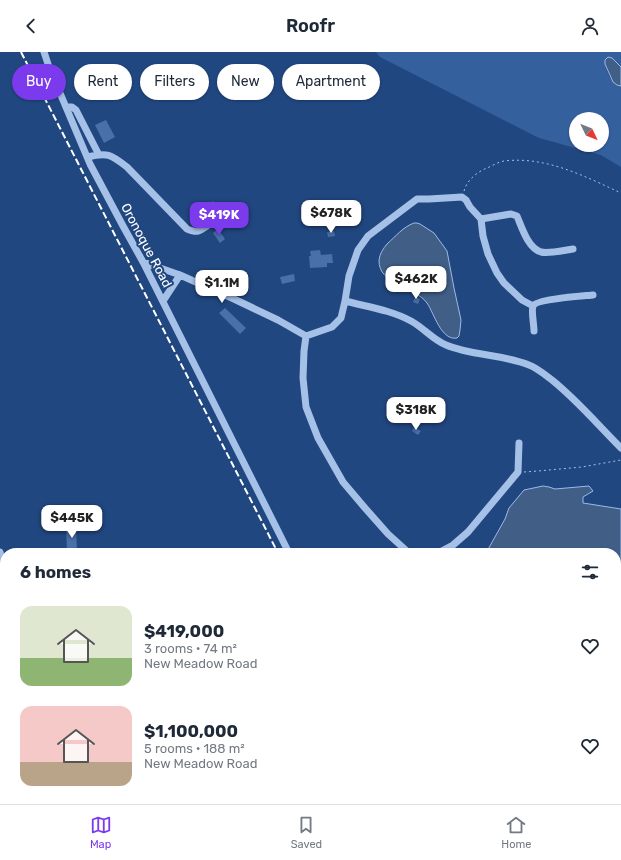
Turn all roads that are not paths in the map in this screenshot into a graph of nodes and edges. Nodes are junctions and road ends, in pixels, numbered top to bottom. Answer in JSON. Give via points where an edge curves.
{"nodes":[{"id":1,"x":44,"y":52,"type":"edge"},
{"id":2,"x":66,"y":107,"type":"junction"},
{"id":3,"x":99,"y":155,"type":"junction"},
{"id":4,"x":88,"y":157,"type":"junction"},
{"id":5,"x":481,"y":219,"type":"junction"},
{"id":6,"x":207,"y":226,"type":"dead end"},
{"id":7,"x":573,"y":249,"type":"dead end"},
{"id":8,"x":143,"y":262,"type":"junction"},
{"id":9,"x":180,"y":275,"type":"junction"},
{"id":10,"x":593,"y":295,"type":"dead end"},
{"id":11,"x":163,"y":301,"type":"junction"},
{"id":12,"x":345,"y":302,"type":"junction"},
{"id":13,"x":533,"y":306,"type":"junction"},
{"id":14,"x":534,"y":331,"type":"dead end"},
{"id":15,"x":306,"y":336,"type":"junction"},
{"id":16,"x":519,"y":443,"type":"dead end"},
{"id":17,"x":621,"y":448,"type":"edge"},
{"id":18,"x":286,"y":548,"type":"edge"},
{"id":19,"x":403,"y":548,"type":"edge"},
{"id":20,"x":447,"y":548,"type":"edge"}],
"edges":[{"from":1,"to":2,"type":"street","name":"Oronoque Road"},
{"from":2,"to":3,"type":"street","via":[[76,110]]},
{"from":2,"to":4,"type":"street","name":"Oronoque Road"},
{"from":3,"to":4,"type":"street"},
{"from":3,"to":6,"type":"street","via":[[107,155],[127,167],[187,229],[193,232]]},
{"from":4,"to":8,"type":"street","name":"Oronoque Road"},
{"from":5,"to":7,"type":"street","via":[[511,214],[517,216],[526,238],[541,252]]},
{"from":5,"to":12,"type":"street","via":[[462,197],[417,199],[368,236],[358,250],[349,276]]},
{"from":5,"to":13,"type":"street","via":[[488,254],[498,273],[504,283],[522,300]]},
{"from":8,"to":9,"type":"street"},
{"from":8,"to":11,"type":"street","name":"Oronoque Road"},
{"from":9,"to":11,"type":"street"},
{"from":9,"to":15,"type":"street","via":[[278,320]]},
{"from":10,"to":13,"type":"street","via":[[544,300]]},
{"from":11,"to":18,"type":"street","name":"Oronoque Road"},
{"from":12,"to":15,"type":"street","via":[[341,318],[332,327]]},
{"from":12,"to":17,"type":"street","via":[[399,315],[446,345],[530,365],[568,394]]},
{"from":13,"to":14,"type":"street"},
{"from":15,"to":19,"type":"street","via":[[303,378],[306,407],[318,438],[343,482]]},
{"from":16,"to":20,"type":"street","via":[[518,472],[468,532]]}]}
